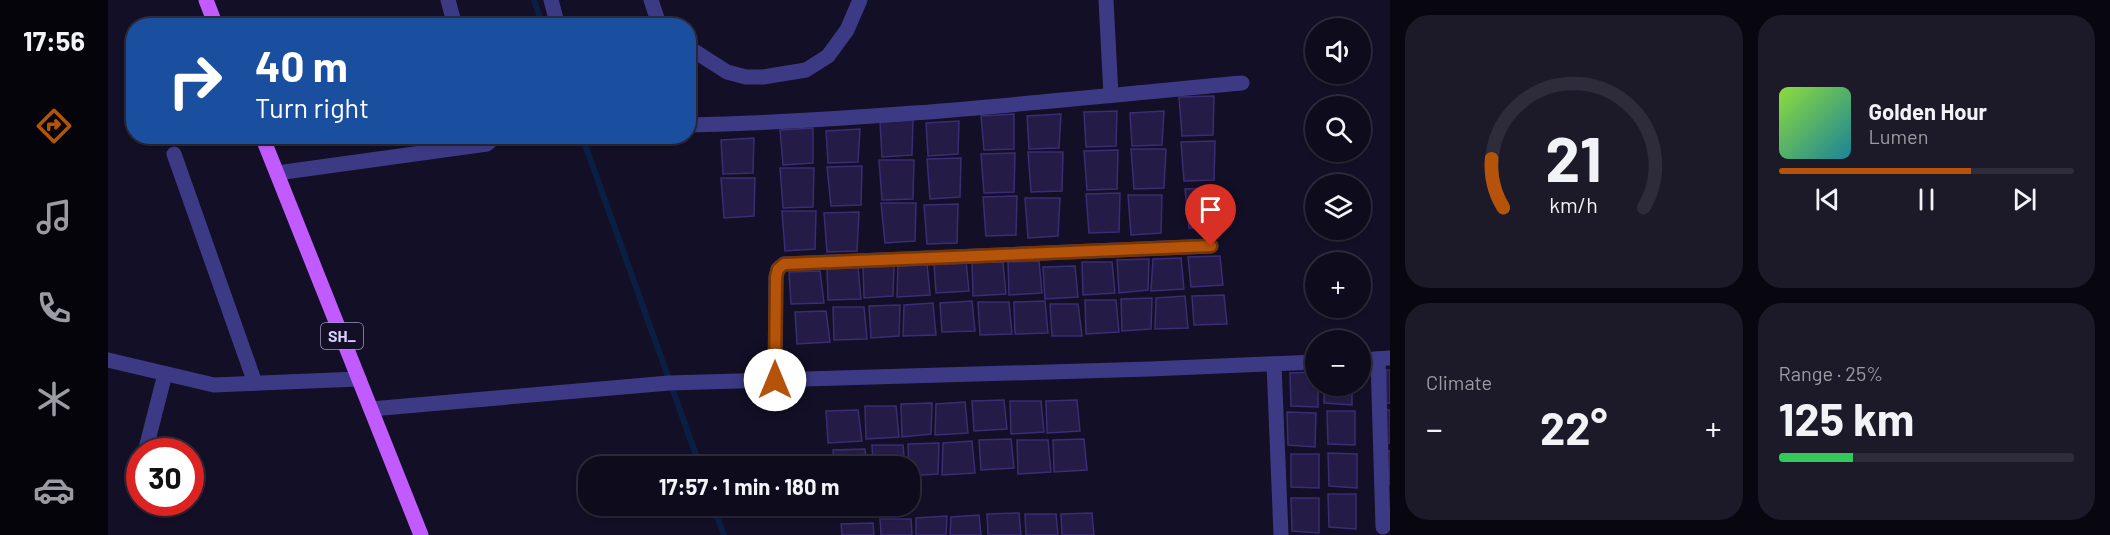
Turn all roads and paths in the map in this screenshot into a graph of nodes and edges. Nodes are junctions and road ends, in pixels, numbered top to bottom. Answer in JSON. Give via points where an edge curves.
{"nodes":[{"id":1,"x":206,"y":0,"type":"edge"},
{"id":2,"x":448,"y":0,"type":"edge"},
{"id":3,"x":551,"y":0,"type":"edge"},
{"id":4,"x":651,"y":0,"type":"edge"},
{"id":5,"x":860,"y":0,"type":"edge"},
{"id":6,"x":1106,"y":0,"type":"edge"},
{"id":7,"x":213,"y":18,"type":"edge"},
{"id":8,"x":453,"y":18,"type":"edge"},
{"id":9,"x":556,"y":18,"type":"edge"},
{"id":10,"x":657,"y":18,"type":"edge"},
{"id":11,"x":696,"y":52,"type":"edge"},
{"id":12,"x":1242,"y":83,"type":"dead end"},
{"id":13,"x":1111,"y":95,"type":"junction"},
{"id":14,"x":696,"y":125,"type":"edge"},
{"id":15,"x":265,"y":144,"type":"edge"},
{"id":16,"x":487,"y":144,"type":"edge"},
{"id":17,"x":174,"y":154,"type":"dead end"},
{"id":18,"x":277,"y":173,"type":"junction"},
{"id":19,"x":1211,"y":246,"type":"dead end"},
{"id":20,"x":1384,"y":358,"type":"edge"},
{"id":21,"x":108,"y":360,"type":"edge"},
{"id":22,"x":1305,"y":363,"type":"edge"},
{"id":23,"x":1274,"y":364,"type":"junction"},
{"id":24,"x":165,"y":374,"type":"junction"},
{"id":25,"x":359,"y":379,"type":"junction"},
{"id":26,"x":775,"y":380,"type":"junction"},
{"id":27,"x":255,"y":383,"type":"junction"},
{"id":28,"x":371,"y":409,"type":"junction"},
{"id":29,"x":149,"y":438,"type":"edge"},
{"id":30,"x":1383,"y":527,"type":"dead end"},
{"id":31,"x":421,"y":535,"type":"edge"},
{"id":32,"x":1281,"y":535,"type":"edge"}],
"edges":[{"from":1,"to":7,"type":"main road"},
{"from":2,"to":8,"type":"street"},
{"from":3,"to":9,"type":"street"},
{"from":4,"to":10,"type":"street"},
{"from":5,"to":11,"type":"street","via":[[847,30],[828,56],[806,70],[746,77],[727,72]]},
{"from":6,"to":13,"type":"street"},
{"from":12,"to":13,"type":"street"},
{"from":13,"to":14,"type":"street","via":[[930,112]]},
{"from":15,"to":18,"type":"main road","number":"SH_"},
{"from":16,"to":18,"type":"street"},
{"from":17,"to":27,"type":"street"},
{"from":18,"to":25,"type":"main road","number":"SH_"},
{"from":19,"to":26,"type":"street","via":[[784,264],[776,277]]},
{"from":20,"to":30,"type":"street"},
{"from":21,"to":24,"type":"street"},
{"from":22,"to":23,"type":"street"},
{"from":23,"to":26,"type":"street"},
{"from":23,"to":32,"type":"street"},
{"from":24,"to":27,"type":"street","via":[[214,385]]},
{"from":24,"to":29,"type":"street"},
{"from":25,"to":27,"type":"street"},
{"from":25,"to":28,"type":"main road","number":"SH_"},
{"from":26,"to":28,"type":"street","via":[[669,383]]},
{"from":28,"to":31,"type":"main road","number":"SH_"}]}
